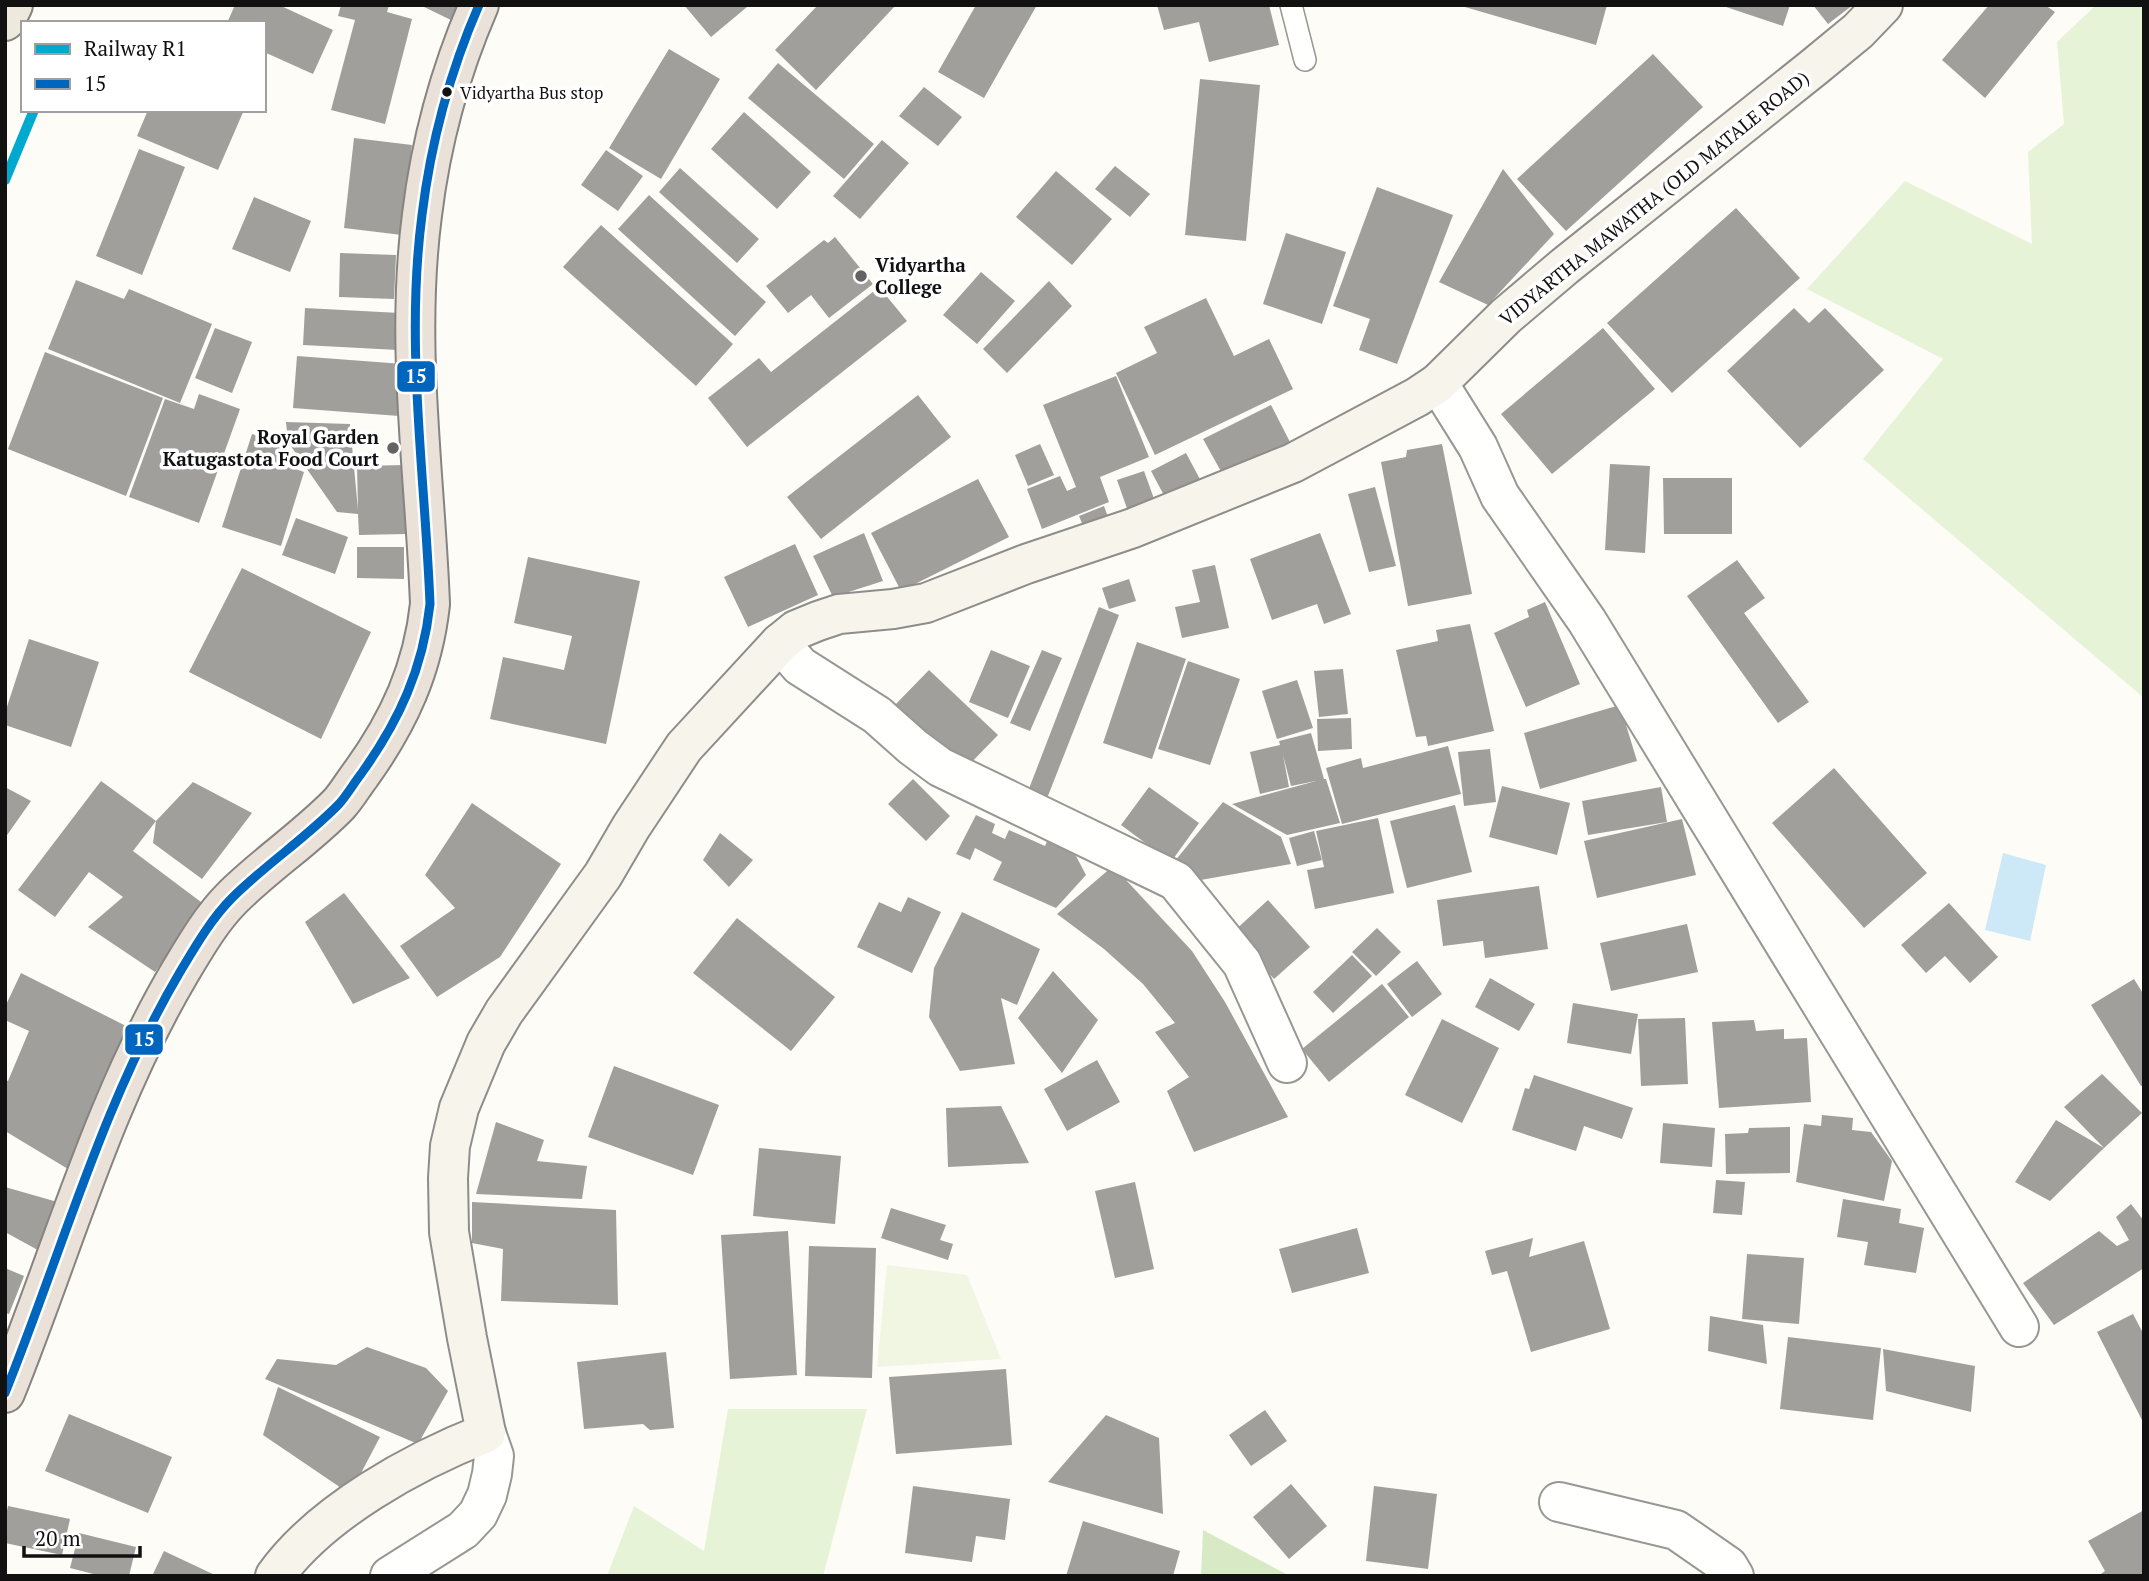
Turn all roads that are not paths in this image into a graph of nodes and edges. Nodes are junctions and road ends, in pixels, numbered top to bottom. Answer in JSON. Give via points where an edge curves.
{"nodes":[{"id":1,"x":479,"y":5,"type":"edge"},
{"id":2,"x":1291,"y":5,"type":"edge"},
{"id":3,"x":1884,"y":5,"type":"edge"},
{"id":4,"x":1305,"y":60,"type":"dead end"},
{"id":5,"x":1438,"y":383,"type":"junction"},
{"id":6,"x":780,"y":643,"type":"junction"},
{"id":7,"x":1287,"y":1063,"type":"dead end"},
{"id":8,"x":2019,"y":1327,"type":"dead end"},
{"id":9,"x":5,"y":1393,"type":"edge"},
{"id":10,"x":486,"y":1433,"type":"junction"},
{"id":11,"x":1559,"y":1502,"type":"dead end"},
{"id":12,"x":275,"y":1576,"type":"edge"},
{"id":13,"x":390,"y":1576,"type":"edge"},
{"id":14,"x":1734,"y":1576,"type":"edge"}],
"edges":[{"from":1,"to":9,"type":"highway","via":[[446,92],[421,217],[416,354],[430,604],[417,667],[384,741],[341,801],[230,900],[181,971],[126,1075]]},
{"from":2,"to":4,"type":"lane"},
{"from":3,"to":5,"type":"street","name":"VIDYARTHA MAWATHA (OLD MATALE ROAD)","via":[[1858,32],[1506,316]]},
{"from":5,"to":6,"type":"street","name":"VIDYARTHA MAWATHA (OLD MATALE ROAD)","via":[[1293,463],[1133,528],[926,603],[839,614],[796,630]]},
{"from":5,"to":8,"type":"street","via":[[1478,447],[1500,496],[1587,621]]},
{"from":6,"to":7,"type":"street","via":[[800,666],[877,715],[940,767],[1176,881],[1242,963]]},
{"from":6,"to":10,"type":"street","name":"VIDYARTHA MAWATHA (OLD MATALE ROAD)","via":[[684,747],[603,875],[504,1013],[459,1108],[450,1146],[449,1232]]},
{"from":10,"to":12,"type":"street","via":[[415,1465],[373,1491],[309,1540]]},
{"from":10,"to":13,"type":"street","via":[[494,1457],[487,1495],[478,1514],[463,1530]]},
{"from":11,"to":14,"type":"street","via":[[1676,1530],[1728,1566]]}]}
